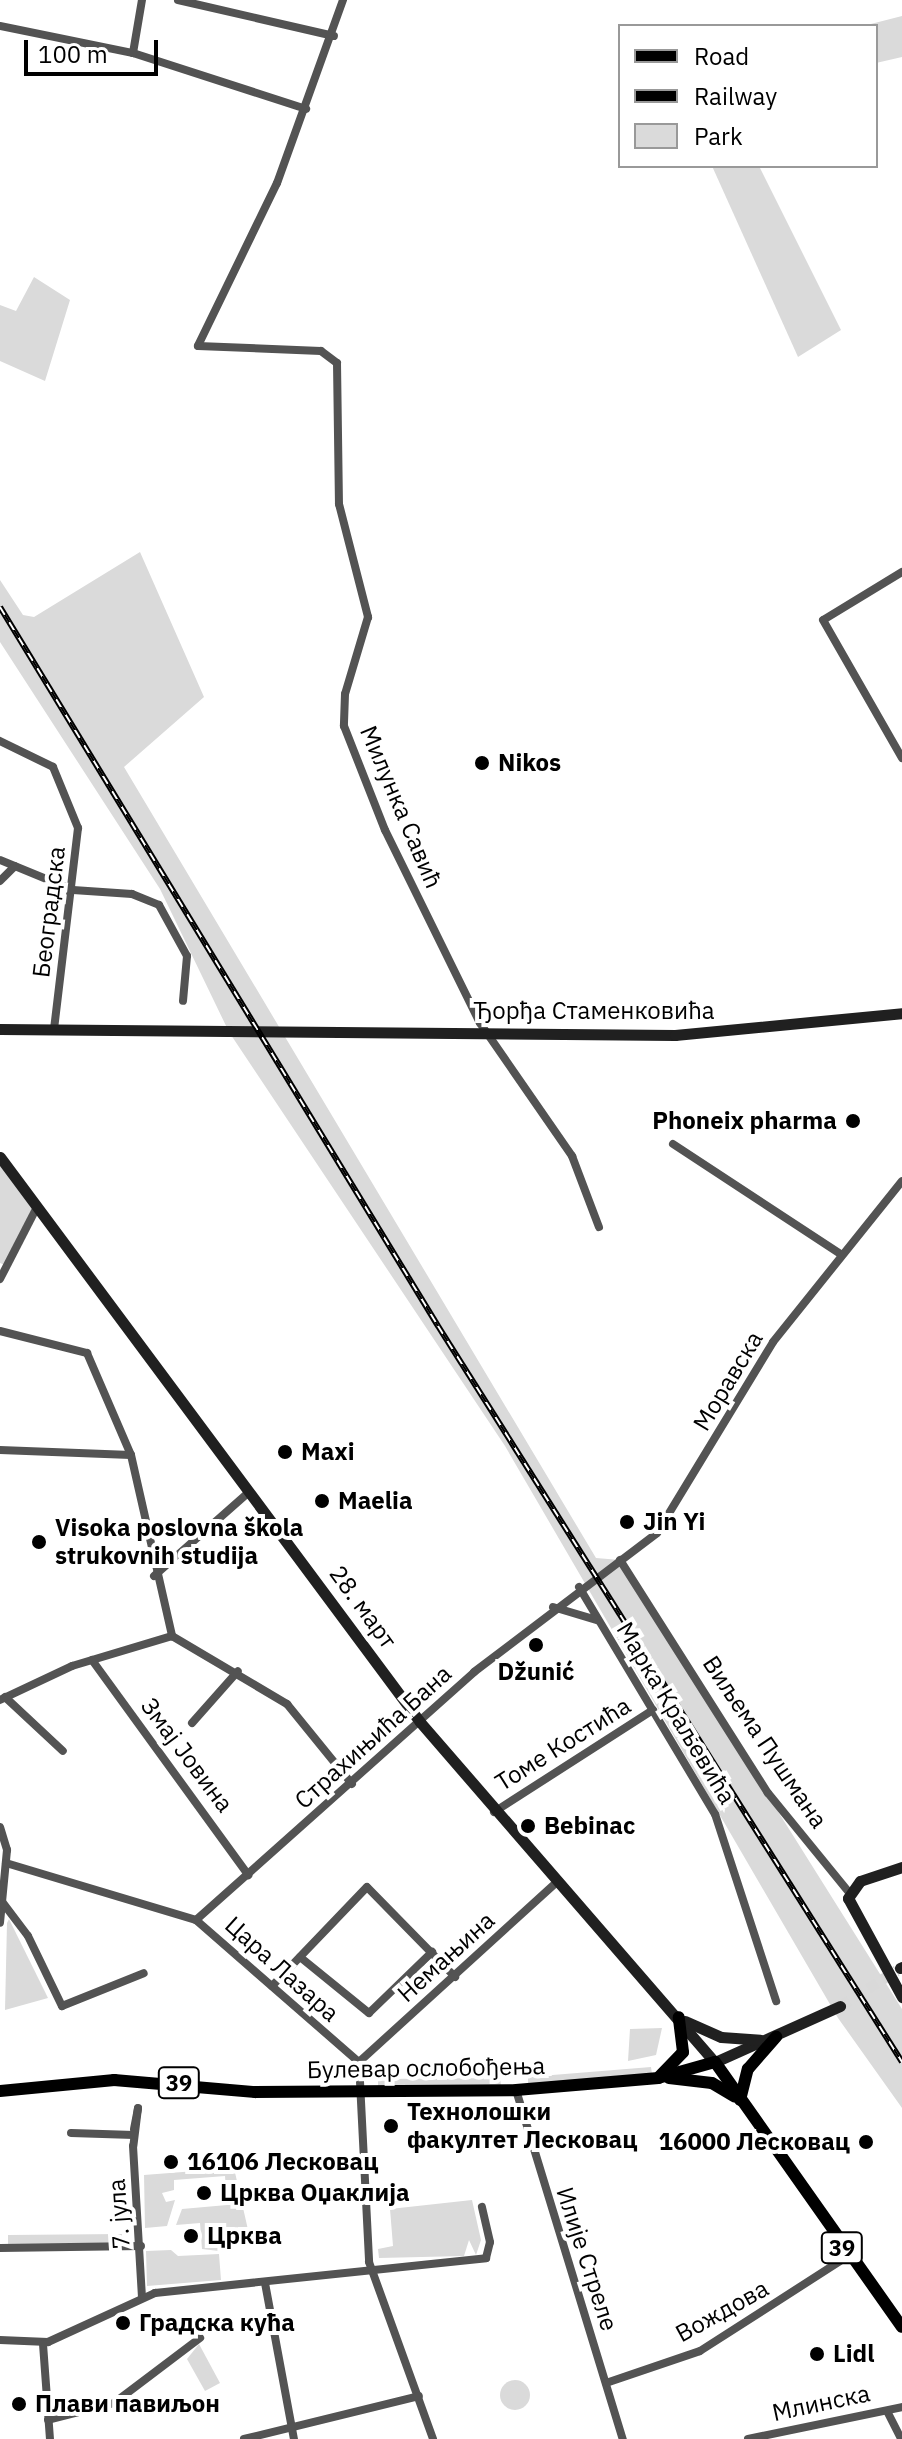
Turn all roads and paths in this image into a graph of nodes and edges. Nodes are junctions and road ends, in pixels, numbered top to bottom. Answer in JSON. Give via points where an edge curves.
{"nodes":[{"id":1,"x":142,"y":0,"type":"edge"},
{"id":2,"x":178,"y":0,"type":"edge"},
{"id":3,"x":343,"y":0,"type":"edge"},
{"id":4,"x":0,"y":26,"type":"edge"},
{"id":5,"x":334,"y":36,"type":"junction"},
{"id":6,"x":133,"y":53,"type":"junction"},
{"id":7,"x":306,"y":109,"type":"junction"},
{"id":8,"x":902,"y":572,"type":"edge"},
{"id":9,"x":0,"y":741,"type":"edge"},
{"id":10,"x":902,"y":758,"type":"edge"},
{"id":11,"x":0,"y":860,"type":"edge"},
{"id":12,"x":15,"y":866,"type":"junction"},
{"id":13,"x":0,"y":881,"type":"edge"},
{"id":14,"x":73,"y":890,"type":"junction"},
{"id":15,"x":183,"y":1001,"type":"dead end"},
{"id":16,"x":902,"y":1013,"type":"edge"},
{"id":17,"x":0,"y":1029,"type":"edge"},
{"id":18,"x":54,"y":1029,"type":"junction"},
{"id":19,"x":485,"y":1033,"type":"junction"},
{"id":20,"x":673,"y":1144,"type":"dead end"},
{"id":21,"x":0,"y":1157,"type":"edge"},
{"id":22,"x":902,"y":1181,"type":"edge"},
{"id":23,"x":37,"y":1207,"type":"junction"},
{"id":24,"x":599,"y":1227,"type":"dead end"},
{"id":25,"x":842,"y":1255,"type":"junction"},
{"id":26,"x":4,"y":1265,"type":"edge"},
{"id":27,"x":0,"y":1279,"type":"edge"},
{"id":28,"x":0,"y":1331,"type":"edge"},
{"id":29,"x":0,"y":1450,"type":"edge"},
{"id":30,"x":131,"y":1455,"type":"junction"},
{"id":31,"x":250,"y":1491,"type":"junction"},
{"id":32,"x":620,"y":1560,"type":"junction"},
{"id":33,"x":154,"y":1576,"type":"junction"},
{"id":34,"x":579,"y":1587,"type":"junction"},
{"id":35,"x":552,"y":1607,"type":"junction"},
{"id":36,"x":599,"y":1621,"type":"junction"},
{"id":37,"x":172,"y":1636,"type":"junction"},
{"id":38,"x":92,"y":1660,"type":"junction"},
{"id":39,"x":238,"y":1671,"type":"junction"},
{"id":40,"x":3,"y":1698,"type":"edge"},
{"id":41,"x":653,"y":1710,"type":"junction"},
{"id":42,"x":420,"y":1722,"type":"junction"},
{"id":43,"x":192,"y":1723,"type":"dead end"},
{"id":44,"x":63,"y":1751,"type":"dead end"},
{"id":45,"x":352,"y":1784,"type":"junction"},
{"id":46,"x":494,"y":1812,"type":"junction"},
{"id":47,"x":0,"y":1827,"type":"edge"},
{"id":48,"x":6,"y":1863,"type":"junction"},
{"id":49,"x":902,"y":1867,"type":"edge"},
{"id":50,"x":248,"y":1875,"type":"junction"},
{"id":51,"x":558,"y":1881,"type":"junction"},
{"id":52,"x":848,"y":1891,"type":"junction"},
{"id":53,"x":3,"y":1903,"type":"junction"},
{"id":54,"x":196,"y":1920,"type":"junction"},
{"id":55,"x":0,"y":1923,"type":"edge"},
{"id":56,"x":432,"y":1952,"type":"junction"},
{"id":57,"x":300,"y":1957,"type":"junction"},
{"id":58,"x":144,"y":1973,"type":"dead end"},
{"id":59,"x":455,"y":1977,"type":"junction"},
{"id":60,"x":272,"y":1986,"type":"junction"},
{"id":61,"x":902,"y":1997,"type":"edge"},
{"id":62,"x":776,"y":2001,"type":"dead end"},
{"id":63,"x":840,"y":2006,"type":"tunnel mouth"},
{"id":64,"x":679,"y":2017,"type":"junction"},
{"id":65,"x":776,"y":2037,"type":"junction"},
{"id":66,"x":359,"y":2062,"type":"junction"},
{"id":67,"x":715,"y":2062,"type":"junction"},
{"id":68,"x":658,"y":2078,"type":"junction"},
{"id":69,"x":516,"y":2090,"type":"junction"},
{"id":70,"x":0,"y":2091,"type":"edge"},
{"id":71,"x":361,"y":2093,"type":"junction"},
{"id":72,"x":740,"y":2100,"type":"junction"},
{"id":73,"x":71,"y":2133,"type":"dead end"},
{"id":74,"x":482,"y":2207,"type":"dead end"},
{"id":75,"x":141,"y":2246,"type":"junction"},
{"id":76,"x":0,"y":2248,"type":"edge"},
{"id":77,"x":848,"y":2256,"type":"junction"},
{"id":78,"x":371,"y":2271,"type":"junction"},
{"id":79,"x":265,"y":2283,"type":"junction"},
{"id":80,"x":142,"y":2296,"type":"junction"},
{"id":81,"x":902,"y":2327,"type":"edge"},
{"id":82,"x":200,"y":2338,"type":"dead end"},
{"id":83,"x":0,"y":2340,"type":"edge"},
{"id":84,"x":43,"y":2344,"type":"junction"},
{"id":85,"x":606,"y":2383,"type":"junction"},
{"id":86,"x":419,"y":2396,"type":"junction"},
{"id":87,"x":896,"y":2408,"type":"edge"},
{"id":88,"x":48,"y":2420,"type":"junction"},
{"id":89,"x":292,"y":2427,"type":"junction"},
{"id":90,"x":50,"y":2439,"type":"edge"},
{"id":91,"x":244,"y":2439,"type":"edge"},
{"id":92,"x":294,"y":2439,"type":"edge"},
{"id":93,"x":433,"y":2439,"type":"edge"},
{"id":94,"x":623,"y":2439,"type":"edge"},
{"id":95,"x":748,"y":2439,"type":"edge"},
{"id":96,"x":901,"y":2439,"type":"edge"}],
"edges":[{"from":1,"to":6,"type":"street"},
{"from":2,"to":5,"type":"street"},
{"from":3,"to":5,"type":"street"},
{"from":4,"to":6,"type":"street"},
{"from":5,"to":7,"type":"street"},
{"from":6,"to":7,"type":"street"},
{"from":7,"to":19,"type":"street","name":"Милунка Савић","via":[[198,346],[332,353],[342,420],[335,459],[339,504],[368,617],[345,694],[344,726],[385,830]]},
{"from":8,"to":10,"type":"street","via":[[823,620]]},
{"from":9,"to":14,"type":"street","name":"Београдска","via":[[47,762],[63,783],[78,828]]},
{"from":11,"to":12,"type":"street"},
{"from":12,"to":13,"type":"street"},
{"from":12,"to":14,"type":"street"},
{"from":14,"to":15,"type":"street","via":[[132,894],[159,905],[187,956]]},
{"from":14,"to":18,"type":"street","name":"Београдска"},
{"from":16,"to":19,"type":"main road","name":"Ђорђа Стаменковића","via":[[740,1032]]},
{"from":17,"to":18,"type":"main road","name":"Ђорђа Стаменковића"},
{"from":18,"to":19,"type":"main road","name":"Ђорђа Стаменковића"},
{"from":19,"to":24,"type":"street","name":"Милунка Савић","via":[[572,1156]]},
{"from":20,"to":25,"type":"street"},
{"from":21,"to":23,"type":"main road","name":"28. март"},
{"from":22,"to":25,"type":"street","name":"Моравска"},
{"from":23,"to":26,"type":"street"},
{"from":23,"to":31,"type":"main road","name":"28. март"},
{"from":25,"to":32,"type":"street","name":"Моравска","via":[[746,1385],[674,1514]]},
{"from":26,"to":27,"type":"street"},
{"from":28,"to":30,"type":"street","via":[[83,1349]]},
{"from":29,"to":30,"type":"street"},
{"from":30,"to":33,"type":"street"},
{"from":31,"to":33,"type":"street"},
{"from":31,"to":42,"type":"main road","name":"28. март"},
{"from":32,"to":34,"type":"street","name":"Моравска"},
{"from":32,"to":52,"type":"street","name":"Виљема Пушмана","via":[[768,1793]]},
{"from":33,"to":37,"type":"street"},
{"from":34,"to":35,"type":"street","name":"Страхињића Бана"},
{"from":34,"to":36,"type":"street","name":"Марка Краљевића"},
{"from":35,"to":36,"type":"street"},
{"from":35,"to":42,"type":"street","name":"Страхињића Бана"},
{"from":36,"to":41,"type":"street","name":"Марка Краљевића"},
{"from":37,"to":38,"type":"street"},
{"from":37,"to":39,"type":"street"},
{"from":38,"to":40,"type":"street"},
{"from":38,"to":50,"type":"street","name":"Змај Јовина"},
{"from":39,"to":43,"type":"street"},
{"from":39,"to":45,"type":"street","via":[[287,1704]]},
{"from":40,"to":44,"type":"street"},
{"from":41,"to":46,"type":"street","name":"Томе Костића"},
{"from":41,"to":62,"type":"street","name":"Марка Краљевића","via":[[715,1814]]},
{"from":42,"to":45,"type":"street","name":"Страхињића Бана"},
{"from":42,"to":46,"type":"main road","name":"28. март"},
{"from":45,"to":50,"type":"street","name":"Страхињића Бана"},
{"from":46,"to":51,"type":"main road","name":"28. март"},
{"from":47,"to":48,"type":"street"},
{"from":48,"to":53,"type":"street"},
{"from":48,"to":54,"type":"street","name":"Цара Лазара"},
{"from":49,"to":52,"type":"main road"},
{"from":50,"to":54,"type":"street","name":"Страхињића Бана"},
{"from":51,"to":59,"type":"street","name":"Немањина"},
{"from":51,"to":64,"type":"main road","name":"28. март"},
{"from":52,"to":61,"type":"main road","via":[[852,1913]]},
{"from":53,"to":55,"type":"street"},
{"from":53,"to":58,"type":"street","via":[[28,1936],[62,2006]]},
{"from":54,"to":60,"type":"street","name":"Цара Лазара"},
{"from":56,"to":57,"type":"street","via":[[369,2013]]},
{"from":56,"to":57,"type":"street","via":[[367,1887]]},
{"from":56,"to":59,"type":"street"},
{"from":57,"to":60,"type":"street"},
{"from":59,"to":66,"type":"street","name":"Немањина"},
{"from":60,"to":66,"type":"street","name":"Цара Лазара"},
{"from":63,"to":65,"type":"main road","name":"Булевар ослобођења"},
{"from":64,"to":65,"type":"main road","via":[[721,2037]]},
{"from":64,"to":67,"type":"main road","name":"28. март"},
{"from":64,"to":68,"type":"main road","via":[[683,2052]]},
{"from":65,"to":67,"type":"main road","name":"Булевар ослобођења"},
{"from":65,"to":72,"type":"main road","via":[[748,2069]]},
{"from":66,"to":71,"type":"street"},
{"from":67,"to":68,"type":"main road","name":"Булевар ослобођења","number":"39"},
{"from":67,"to":72,"type":"main road","number":"39"},
{"from":68,"to":69,"type":"main road","name":"Булевар ослобођења","number":"39"},
{"from":68,"to":72,"type":"main road","via":[[712,2083]]},
{"from":69,"to":71,"type":"main road","name":"Булевар ослобођења","number":"39"},
{"from":69,"to":85,"type":"street","name":"Илије Стреле"},
{"from":70,"to":71,"type":"main road","name":"Булевар ослобођења","number":"39","via":[[133,2080]]},
{"from":71,"to":78,"type":"street"},
{"from":72,"to":77,"type":"main road","number":"39"},
{"from":73,"to":75,"type":"street","name":"7. јула","via":[[134,2132]]},
{"from":74,"to":78,"type":"street","via":[[490,2242],[486,2258]]},
{"from":75,"to":76,"type":"street"},
{"from":75,"to":80,"type":"street","name":"7. јула"},
{"from":77,"to":81,"type":"main road","number":"39"},
{"from":77,"to":85,"type":"street","name":"Вождова","via":[[700,2351]]},
{"from":78,"to":79,"type":"street"},
{"from":78,"to":86,"type":"street"},
{"from":79,"to":80,"type":"street"},
{"from":79,"to":89,"type":"street"},
{"from":80,"to":84,"type":"street"},
{"from":82,"to":88,"type":"street","via":[[114,2403]]},
{"from":83,"to":84,"type":"street"},
{"from":84,"to":88,"type":"street"},
{"from":85,"to":94,"type":"street","name":"Илије Стреле"},
{"from":86,"to":89,"type":"street"},
{"from":86,"to":93,"type":"street"},
{"from":87,"to":95,"type":"street","name":"Млинска"},
{"from":87,"to":96,"type":"street"},
{"from":88,"to":90,"type":"street"},
{"from":89,"to":91,"type":"street"},
{"from":89,"to":92,"type":"street"}]}
